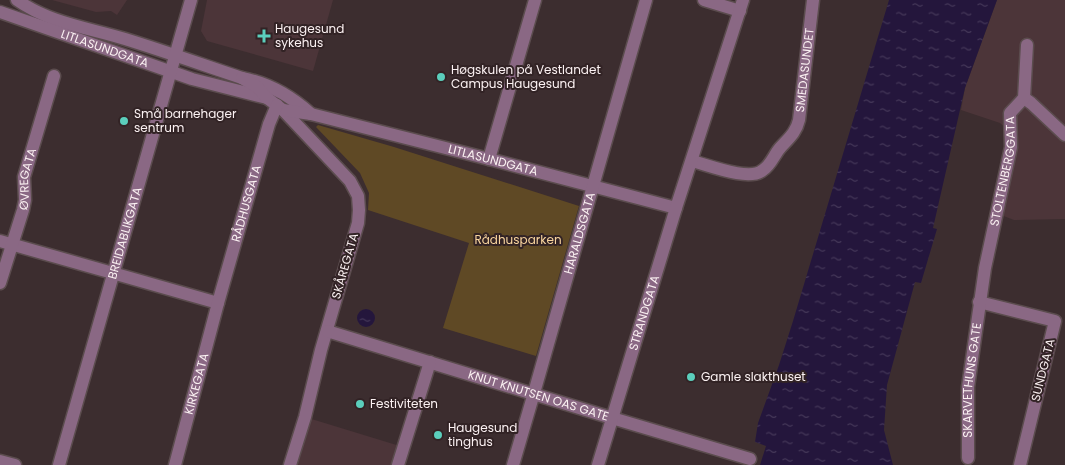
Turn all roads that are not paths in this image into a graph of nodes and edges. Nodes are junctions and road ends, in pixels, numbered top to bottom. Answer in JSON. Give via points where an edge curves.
{"nodes":[{"id":1,"x":17,"y":0,"type":"edge"},
{"id":2,"x":191,"y":0,"type":"edge"},
{"id":3,"x":535,"y":0,"type":"edge"},
{"id":4,"x":646,"y":0,"type":"edge"},
{"id":5,"x":704,"y":0,"type":"edge"},
{"id":6,"x":813,"y":0,"type":"edge"},
{"id":7,"x":742,"y":5,"type":"edge"},
{"id":8,"x":0,"y":12,"type":"edge"},
{"id":9,"x":1027,"y":45,"type":"dead end"},
{"id":10,"x":175,"y":56,"type":"junction"},
{"id":11,"x":171,"y":71,"type":"junction"},
{"id":12,"x":54,"y":76,"type":"dead end"},
{"id":13,"x":242,"y":78,"type":"junction"},
{"id":14,"x":1024,"y":98,"type":"junction"},
{"id":15,"x":276,"y":105,"type":"junction"},
{"id":16,"x":311,"y":114,"type":"junction"},
{"id":17,"x":1065,"y":135,"type":"edge"},
{"id":18,"x":489,"y":158,"type":"junction"},
{"id":19,"x":692,"y":161,"type":"junction"},
{"id":20,"x":592,"y":186,"type":"junction"},
{"id":21,"x":676,"y":208,"type":"junction"},
{"id":22,"x":6,"y":242,"type":"edge"},
{"id":23,"x":114,"y":273,"type":"junction"},
{"id":24,"x":0,"y":283,"type":"edge"},
{"id":25,"x":979,"y":302,"type":"junction"},
{"id":26,"x":218,"y":303,"type":"junction"},
{"id":27,"x":327,"y":331,"type":"junction"},
{"id":28,"x":430,"y":362,"type":"junction"},
{"id":29,"x":534,"y":393,"type":"junction"},
{"id":30,"x":612,"y":418,"type":"junction"},
{"id":31,"x":968,"y":458,"type":"dead end"},
{"id":32,"x":750,"y":459,"type":"dead end"},
{"id":33,"x":0,"y":461,"type":"edge"},
{"id":34,"x":15,"y":465,"type":"edge"},
{"id":35,"x":59,"y":465,"type":"edge"},
{"id":36,"x":175,"y":465,"type":"edge"},
{"id":37,"x":290,"y":465,"type":"edge"},
{"id":38,"x":398,"y":465,"type":"edge"},
{"id":39,"x":513,"y":465,"type":"edge"},
{"id":40,"x":598,"y":465,"type":"edge"},
{"id":41,"x":1020,"y":465,"type":"edge"}],
"edges":[{"from":1,"to":10,"type":"street","name":"LITLASUNDGATA","via":[[64,23]]},
{"from":2,"to":10,"type":"street","name":"BREIDABLIKGATA"},
{"from":3,"to":18,"type":"street"},
{"from":4,"to":20,"type":"street","name":"HARALDSGATA"},
{"from":5,"to":7,"type":"street"},
{"from":6,"to":19,"type":"street","name":"SMEDASUNDET","via":[[799,120],[790,138],[766,168],[757,174],[742,174]]},
{"from":7,"to":19,"type":"street","name":"STRANDGATA"},
{"from":8,"to":11,"type":"street","name":"LITLASUNDGATA"},
{"from":9,"to":14,"type":"street"},
{"from":10,"to":11,"type":"street","name":"BREIDABLIKGATA"},
{"from":10,"to":13,"type":"street","name":"LITLASUNDGATA"},
{"from":11,"to":15,"type":"street","name":"LITLASUNDGATA"},
{"from":11,"to":23,"type":"street","name":"BREIDABLIKGATA"},
{"from":12,"to":22,"type":"street","name":"ØVREGATA","via":[[24,177],[25,200]]},
{"from":13,"to":15,"type":"street","name":"LITLASUNDGATA"},
{"from":13,"to":16,"type":"street","name":"LITLASUNDGATA","via":[[273,88]]},
{"from":14,"to":17,"type":"street"},
{"from":14,"to":25,"type":"street","name":"STOLTENBERGGATA","via":[[1010,112],[1011,147]]},
{"from":15,"to":16,"type":"street","name":"LITLASUNDGATA"},
{"from":15,"to":26,"type":"street","name":"RÅDHUSGATA"},
{"from":15,"to":27,"type":"street","name":"SKÅREGATA","via":[[350,181],[358,196],[358,223]]},
{"from":16,"to":18,"type":"street","name":"LITLASUNDGATA"},
{"from":18,"to":20,"type":"street","name":"LITLASUNDGATA"},
{"from":19,"to":21,"type":"street","name":"STRANDGATA"},
{"from":20,"to":21,"type":"street","name":"LITLASUNDGATA"},
{"from":20,"to":29,"type":"street","name":"HARALDSGATA"},
{"from":21,"to":30,"type":"street","name":"STRANDGATA"},
{"from":22,"to":23,"type":"street"},
{"from":22,"to":24,"type":"street","name":"ØVREGATA"},
{"from":23,"to":26,"type":"street"},
{"from":23,"to":35,"type":"street","name":"BREIDABLIKGATA"},
{"from":25,"to":31,"type":"street","name":"SKARVETHUNS GATE","via":[[968,386]]},
{"from":25,"to":41,"type":"street","name":"SUNDGATA","via":[[1055,321]]},
{"from":26,"to":36,"type":"street","name":"KIRKEGATA"},
{"from":27,"to":28,"type":"street","name":"KNUT KNUTSEN OAS GATE"},
{"from":27,"to":37,"type":"street","name":"SKÅREGATA"},
{"from":28,"to":29,"type":"street","name":"KNUT KNUTSEN OAS GATE"},
{"from":28,"to":38,"type":"street"},
{"from":29,"to":30,"type":"street","name":"KNUT KNUTSEN OAS GATE"},
{"from":29,"to":39,"type":"street","name":"HARALDSGATA"},
{"from":30,"to":32,"type":"street","name":"KNUT KNUTSEN OAS GATE"},
{"from":30,"to":40,"type":"street","name":"STRANDGATA"},
{"from":33,"to":34,"type":"street"}]}
